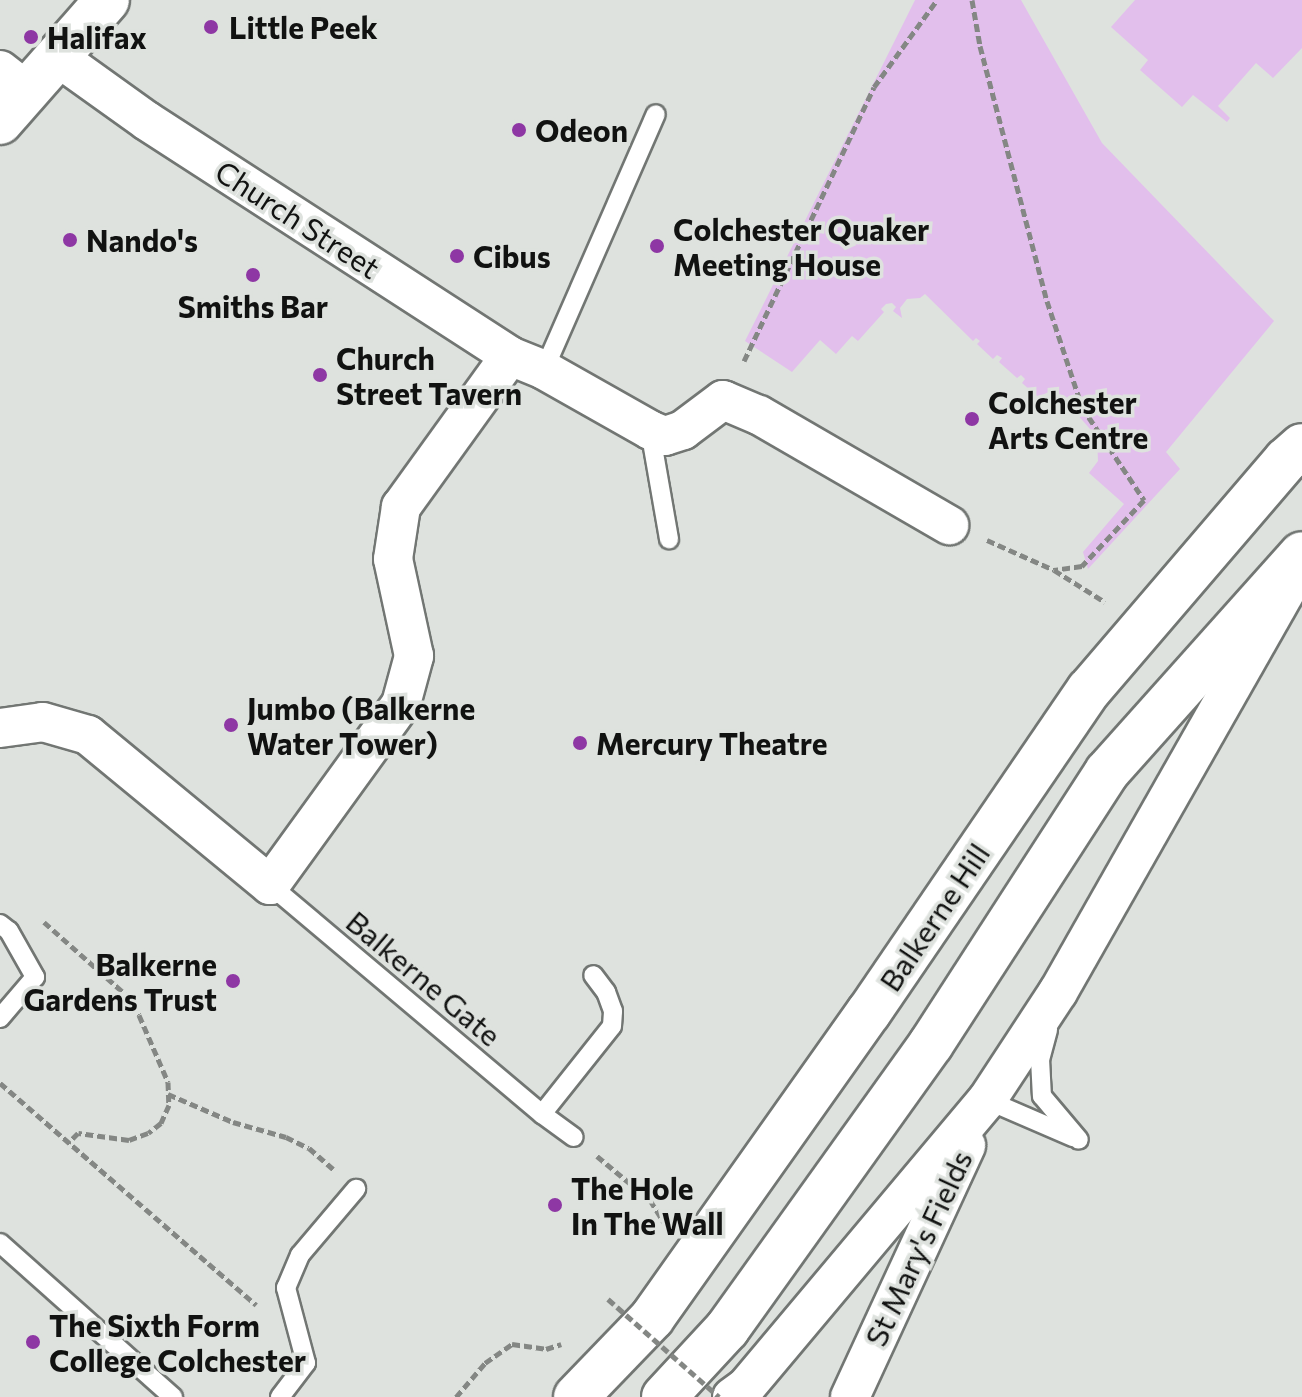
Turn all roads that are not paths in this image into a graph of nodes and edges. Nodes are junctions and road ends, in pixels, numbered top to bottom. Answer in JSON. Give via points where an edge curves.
{"nodes":[{"id":1,"x":107,"y":0,"type":"edge"},
{"id":2,"x":59,"y":58,"type":"junction"},
{"id":3,"x":9,"y":95,"type":"edge"},
{"id":4,"x":656,"y":114,"type":"dead end"},
{"id":5,"x":527,"y":363,"type":"junction"},
{"id":6,"x":650,"y":430,"type":"junction"},
{"id":7,"x":1302,"y":446,"type":"edge"},
{"id":8,"x":949,"y":525,"type":"road end"},
{"id":9,"x":669,"y":539,"type":"dead end"},
{"id":10,"x":1302,"y":554,"type":"edge"},
{"id":11,"x":1302,"y":562,"type":"edge"},
{"id":12,"x":0,"y":728,"type":"edge"},
{"id":13,"x":270,"y":885,"type":"junction"},
{"id":14,"x":0,"y":924,"type":"edge"},
{"id":15,"x":593,"y":975,"type":"dead end"},
{"id":16,"x":1058,"y":992,"type":"junction"},
{"id":17,"x":0,"y":1018,"type":"edge"},
{"id":18,"x":987,"y":1100,"type":"junction"},
{"id":19,"x":542,"y":1114,"type":"junction"},
{"id":20,"x":574,"y":1137,"type":"road end"},
{"id":21,"x":356,"y":1189,"type":"road end"},
{"id":22,"x":0,"y":1243,"type":"edge"},
{"id":23,"x":173,"y":1397,"type":"edge"},
{"id":24,"x":280,"y":1397,"type":"edge"},
{"id":25,"x":576,"y":1397,"type":"edge"},
{"id":26,"x":664,"y":1397,"type":"edge"},
{"id":27,"x":732,"y":1397,"type":"edge"},
{"id":28,"x":850,"y":1397,"type":"edge"}],
"edges":[{"from":1,"to":2,"type":"main road"},
{"from":2,"to":3,"type":"main road"},
{"from":2,"to":5,"type":"street","name":"Church Street","via":[[147,121]]},
{"from":4,"to":5,"type":"lane"},
{"from":5,"to":6,"type":"street","name":"Church Street"},
{"from":5,"to":13,"type":"street","via":[[401,507],[393,559],[414,656],[401,704]]},
{"from":6,"to":8,"type":"street","via":[[665,436],[683,430],[723,400],[759,415]]},
{"from":6,"to":9,"type":"lane"},
{"from":7,"to":25,"type":"main road","name":"Balkerne Hill","via":[[1089,690],[652,1318]]},
{"from":10,"to":26,"type":"main road","via":[[1107,772],[913,1070],[727,1329]]},
{"from":11,"to":16,"type":"street"},
{"from":12,"to":13,"type":"street","via":[[43,722],[88,735]]},
{"from":13,"to":19,"type":"lane","name":"Balkerne Gate"},
{"from":14,"to":17,"type":"lane","via":[[35,977]]},
{"from":15,"to":19,"type":"lane","via":[[606,992],[612,1026]]},
{"from":16,"to":18,"type":"street"},
{"from":16,"to":18,"type":"lane","via":[[1040,1059],[1042,1096],[1079,1140]]},
{"from":18,"to":27,"type":"street","via":[[746,1387]]},
{"from":18,"to":28,"type":"street","name":"St Mary's Fields"},
{"from":19,"to":20,"type":"lane","name":"Balkerne Gate"},
{"from":21,"to":24,"type":"lane","via":[[300,1255],[286,1288],[306,1363]]},
{"from":22,"to":23,"type":"lane"}]}
